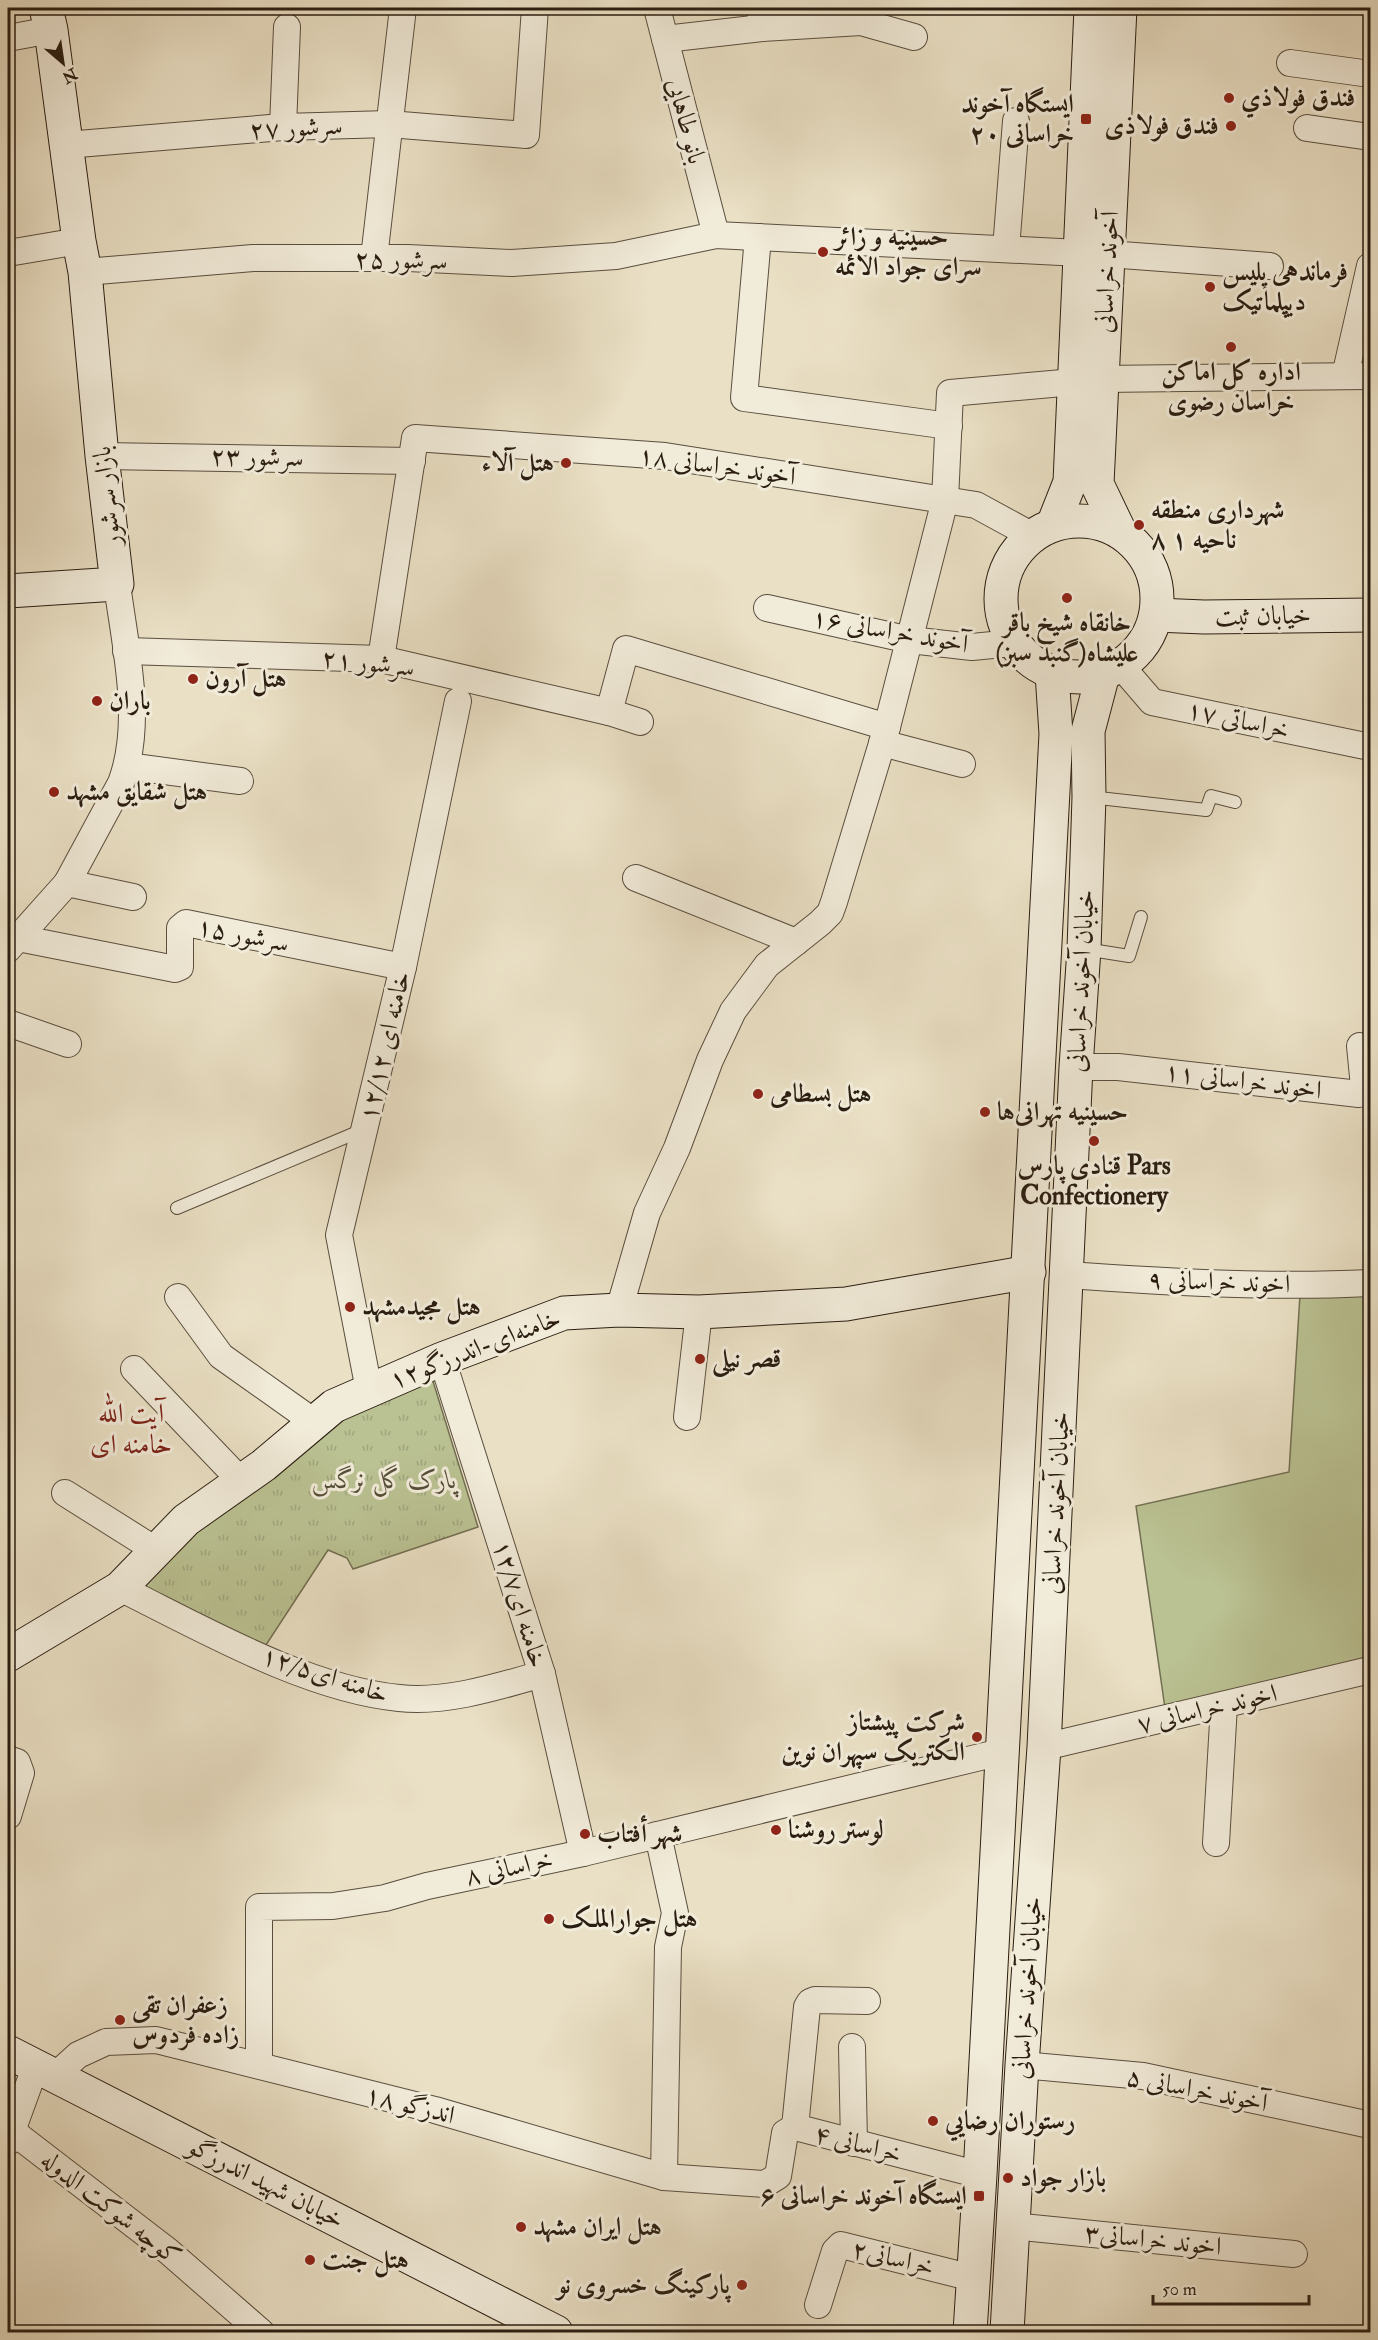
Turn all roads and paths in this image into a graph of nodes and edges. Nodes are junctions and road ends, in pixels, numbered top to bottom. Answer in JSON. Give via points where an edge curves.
{"nodes":[{"id":1,"x":403,"y":8,"type":"edge"},
{"id":2,"x":535,"y":8,"type":"edge"},
{"id":3,"x":657,"y":8,"type":"edge"},
{"id":4,"x":1091,"y":8,"type":"edge"},
{"id":5,"x":1120,"y":8,"type":"edge"},
{"id":6,"x":761,"y":18,"type":"edge"},
{"id":7,"x":48,"y":19,"type":"edge"},
{"id":8,"x":287,"y":27,"type":"dead end"},
{"id":9,"x":914,"y":37,"type":"dead end"},
{"id":10,"x":8,"y":38,"type":"edge"},
{"id":11,"x":665,"y":39,"type":"junction"},
{"id":12,"x":1290,"y":63,"type":"dead end"},
{"id":13,"x":1371,"y":74,"type":"edge"},
{"id":14,"x":1016,"y":121,"type":"dead end"},
{"id":15,"x":389,"y":124,"type":"junction"},
{"id":16,"x":283,"y":127,"type":"junction"},
{"id":17,"x":1307,"y":128,"type":"dead end"},
{"id":18,"x":1371,"y":137,"type":"edge"},
{"id":19,"x":66,"y":145,"type":"junction"},
{"id":20,"x":716,"y":235,"type":"junction"},
{"id":21,"x":758,"y":237,"type":"junction"},
{"id":22,"x":1006,"y":249,"type":"junction"},
{"id":23,"x":1094,"y":253,"type":"junction"},
{"id":24,"x":8,"y":254,"type":"edge"},
{"id":25,"x":82,"y":257,"type":"junction"},
{"id":26,"x":374,"y":258,"type":"junction"},
{"id":27,"x":1270,"y":266,"type":"dead end"},
{"id":28,"x":1371,"y":266,"type":"edge"},
{"id":29,"x":1345,"y":376,"type":"junction"},
{"id":30,"x":1371,"y":376,"type":"edge"},
{"id":31,"x":1088,"y":381,"type":"junction"},
{"id":32,"x":949,"y":426,"type":"junction"},
{"id":33,"x":102,"y":456,"type":"junction"},
{"id":34,"x":412,"y":461,"type":"junction"},
{"id":35,"x":945,"y":500,"type":"junction"},
{"id":36,"x":1043,"y":530,"type":"junction"},
{"id":37,"x":1120,"y":532,"type":"junction"},
{"id":38,"x":117,"y":584,"type":"junction"},
{"id":39,"x":8,"y":591,"type":"edge"},
{"id":40,"x":767,"y":608,"type":"dead end"},
{"id":41,"x":1156,"y":615,"type":"junction"},
{"id":42,"x":1371,"y":615,"type":"edge"},
{"id":43,"x":910,"y":640,"type":"junction"},
{"id":44,"x":1013,"y":643,"type":"junction"},
{"id":45,"x":126,"y":651,"type":"junction"},
{"id":46,"x":381,"y":659,"type":"junction"},
{"id":47,"x":1112,"y":670,"type":"junction"},
{"id":48,"x":1052,"y":673,"type":"junction"},
{"id":49,"x":458,"y":701,"type":"dead end"},
{"id":50,"x":609,"y":712,"type":"junction"},
{"id":51,"x":640,"y":722,"type":"dead end"},
{"id":52,"x":884,"y":735,"type":"junction"},
{"id":53,"x":1371,"y":747,"type":"edge"},
{"id":54,"x":962,"y":764,"type":"dead end"},
{"id":55,"x":127,"y":766,"type":"junction"},
{"id":56,"x":240,"y":781,"type":"dead end"},
{"id":57,"x":1089,"y":797,"type":"junction"},
{"id":58,"x":1235,"y":802,"type":"dead end"},
{"id":59,"x":636,"y":878,"type":"dead end"},
{"id":60,"x":67,"y":883,"type":"junction"},
{"id":61,"x":133,"y":897,"type":"dead end"},
{"id":62,"x":1141,"y":917,"type":"dead end"},
{"id":63,"x":11,"y":940,"type":"edge"},
{"id":64,"x":796,"y":942,"type":"junction"},
{"id":65,"x":1084,"y":949,"type":"junction"},
{"id":66,"x":403,"y":967,"type":"junction"},
{"id":67,"x":8,"y":1023,"type":"edge"},
{"id":68,"x":68,"y":1044,"type":"dead end"},
{"id":69,"x":1359,"y":1046,"type":"dead end"},
{"id":70,"x":1076,"y":1067,"type":"junction"},
{"id":71,"x":366,"y":1128,"type":"junction"},
{"id":72,"x":177,"y":1208,"type":"dead end"},
{"id":73,"x":1029,"y":1272,"type":"junction"},
{"id":74,"x":1067,"y":1275,"type":"junction"},
{"id":75,"x":1371,"y":1283,"type":"edge"},
{"id":76,"x":178,"y":1297,"type":"dead end"},
{"id":77,"x":619,"y":1310,"type":"junction"},
{"id":78,"x":699,"y":1312,"type":"junction"},
{"id":79,"x":442,"y":1359,"type":"junction"},
{"id":80,"x":134,"y":1369,"type":"dead end"},
{"id":81,"x":369,"y":1390,"type":"junction"},
{"id":82,"x":687,"y":1418,"type":"dead end"},
{"id":83,"x":314,"y":1422,"type":"junction"},
{"id":84,"x":242,"y":1481,"type":"junction"},
{"id":85,"x":65,"y":1493,"type":"dead end"},
{"id":86,"x":157,"y":1551,"type":"junction"},
{"id":87,"x":120,"y":1588,"type":"junction"},
{"id":88,"x":8,"y":1655,"type":"edge"},
{"id":89,"x":1371,"y":1670,"type":"edge"},
{"id":90,"x":542,"y":1674,"type":"junction"},
{"id":91,"x":1224,"y":1705,"type":"junction"},
{"id":92,"x":1044,"y":1747,"type":"junction"},
{"id":93,"x":1001,"y":1752,"type":"junction"},
{"id":94,"x":8,"y":1759,"type":"edge"},
{"id":95,"x":8,"y":1816,"type":"edge"},
{"id":96,"x":658,"y":1835,"type":"junction"},
{"id":97,"x":1216,"y":1843,"type":"dead end"},
{"id":98,"x":583,"y":1853,"type":"junction"},
{"id":99,"x":867,"y":2001,"type":"dead end"},
{"id":100,"x":852,"y":2047,"type":"dead end"},
{"id":101,"x":33,"y":2064,"type":"edge"},
{"id":102,"x":259,"y":2065,"type":"junction"},
{"id":103,"x":1022,"y":2065,"type":"junction"},
{"id":104,"x":1371,"y":2126,"type":"edge"},
{"id":105,"x":795,"y":2127,"type":"junction"},
{"id":106,"x":10,"y":2136,"type":"edge"},
{"id":107,"x":854,"y":2143,"type":"junction"},
{"id":108,"x":980,"y":2175,"type":"junction"},
{"id":109,"x":664,"y":2177,"type":"junction"},
{"id":110,"x":772,"y":2180,"type":"joint"},
{"id":111,"x":1012,"y":2226,"type":"junction"},
{"id":112,"x":1294,"y":2254,"type":"dead end"},
{"id":113,"x":974,"y":2278,"type":"junction"},
{"id":114,"x":818,"y":2305,"type":"dead end"},
{"id":115,"x":261,"y":2332,"type":"edge"},
{"id":116,"x":556,"y":2332,"type":"edge"},
{"id":117,"x":970,"y":2332,"type":"edge"},
{"id":118,"x":1007,"y":2332,"type":"edge"}],
"edges":[{"from":1,"to":15,"type":"street"},
{"from":2,"to":15,"type":"street","name":"سرشور ۲۷","via":[[526,135]]},
{"from":3,"to":11,"type":"street","name":"بانو طاهایی"},
{"from":4,"to":23,"type":"main road","name":"آخوند خراسانی"},
{"from":5,"to":23,"type":"main road","name":"آخوند خراسانی"},
{"from":6,"to":9,"type":"street","via":[[861,22]]},
{"from":6,"to":11,"type":"street"},
{"from":7,"to":10,"type":"street"},
{"from":7,"to":19,"type":"main road","name":"بازار سرشور"},
{"from":8,"to":16,"type":"street"},
{"from":11,"to":20,"type":"street","name":"بانو طاهایی"},
{"from":12,"to":13,"type":"street"},
{"from":14,"to":22,"type":"street"},
{"from":15,"to":16,"type":"street","name":"سرشور ۲۷"},
{"from":15,"to":26,"type":"street"},
{"from":16,"to":19,"type":"street","name":"سرشور ۲۷"},
{"from":17,"to":18,"type":"street"},
{"from":19,"to":25,"type":"main road","name":"بازار سرشور"},
{"from":20,"to":21,"type":"street","name":"سرشور ۲۵"},
{"from":20,"to":26,"type":"street","name":"سرشور ۲۵","via":[[616,256],[513,263]]},
{"from":21,"to":22,"type":"street","name":"سرشور ۲۵"},
{"from":21,"to":32,"type":"street","via":[[744,398]]},
{"from":22,"to":23,"type":"street","name":"سرشور ۲۵"},
{"from":23,"to":27,"type":"street","name":"سرشور ۲۵"},
{"from":23,"to":31,"type":"main road","name":"آخوند خراسانی"},
{"from":24,"to":25,"type":"street","name":"سرشور ۲۵"},
{"from":25,"to":26,"type":"street","name":"سرشور ۲۵"},
{"from":25,"to":33,"type":"main road","name":"بازار سرشور"},
{"from":28,"to":29,"type":"street"},
{"from":29,"to":30,"type":"street"},
{"from":29,"to":31,"type":"street"},
{"from":31,"to":32,"type":"street","via":[[950,393]]},
{"from":31,"to":36,"type":"main road","name":"آخوند خراسانی","via":[[1070,482]]},
{"from":31,"to":37,"type":"main road","name":"آخوند خراسانی","via":[[1097,484]]},
{"from":32,"to":35,"type":"street"},
{"from":33,"to":34,"type":"street","name":"سرشور ۲۳"},
{"from":33,"to":38,"type":"main road","name":"بازار سرشور"},
{"from":34,"to":35,"type":"street","name":"آخوند خراسانی ۱۸","via":[[415,438],[665,456]]},
{"from":34,"to":46,"type":"street"},
{"from":35,"to":36,"type":"street","name":"آخوند خراسانی ۱۸","via":[[976,505]]},
{"from":35,"to":43,"type":"street"},
{"from":36,"to":37,"type":"main road","via":[[1076,521],[1098,523]]},
{"from":36,"to":44,"type":"main road","via":[[1016,552],[1005,573],[1000,597],[1003,620]]},
{"from":37,"to":41,"type":"main road","via":[[1138,547],[1151,567],[1157,591]]},
{"from":38,"to":39,"type":"main road"},
{"from":38,"to":45,"type":"street","name":"بازار سرشور"},
{"from":40,"to":43,"type":"street","name":"آخوند خراسانی ۱۶"},
{"from":41,"to":42,"type":"main road","name":"خیابان ثبت"},
{"from":41,"to":47,"type":"main road","via":[[1137,652]]},
{"from":43,"to":44,"type":"street","name":"آخوند خراسانی ۱۶","via":[[972,647]]},
{"from":43,"to":52,"type":"street"},
{"from":44,"to":48,"type":"main road","via":[[1030,661]]},
{"from":45,"to":46,"type":"street","name":"سرشور ۲۱"},
{"from":45,"to":55,"type":"street","name":"بازار سرشور","via":[[133,722]]},
{"from":46,"to":50,"type":"street","name":"سرشور ۲۱"},
{"from":47,"to":48,"type":"main road","via":[[1077,678]]},
{"from":47,"to":53,"type":"street","name":"خراساتی ۱۷","via":[[1152,702]]},
{"from":47,"to":57,"type":"main road","name":"خیابان آخوند خراسانی","via":[[1088,731]]},
{"from":48,"to":73,"type":"main road","name":"خیابان آخوند خراسانی","via":[[1056,734]]},
{"from":49,"to":66,"type":"street","name":"خامنه ای ۱۲/۱۲"},
{"from":50,"to":51,"type":"street","name":"سرشور ۲۱"},
{"from":50,"to":52,"type":"street","via":[[626,649]]},
{"from":52,"to":54,"type":"street"},
{"from":52,"to":64,"type":"street","via":[[830,913]]},
{"from":55,"to":56,"type":"street"},
{"from":55,"to":60,"type":"street","name":"بازار سرشور"},
{"from":57,"to":58,"type":"lane","via":[[1206,810],[1211,796]]},
{"from":57,"to":65,"type":"main road","name":"خیابان آخوند خراسانی"},
{"from":59,"to":64,"type":"street"},
{"from":60,"to":61,"type":"street"},
{"from":60,"to":63,"type":"street","name":"بازار سرشور"},
{"from":62,"to":65,"type":"lane","via":[[1129,956]]},
{"from":63,"to":66,"type":"street","name":"سرشور ۱۵","via":[[175,969],[180,967],[180,928],[186,923]]},
{"from":64,"to":77,"type":"street","via":[[767,965],[728,1020],[647,1213]]},
{"from":65,"to":70,"type":"main road","name":"خیابان آخوند خراسانی"},
{"from":66,"to":71,"type":"street","name":"خامنه ای ۱۲/۱۲"},
{"from":67,"to":68,"type":"street"},
{"from":69,"to":70,"type":"street","name":"اخوند خراسانی ۱۱","via":[[1364,1087],[1359,1094],[1118,1067]]},
{"from":70,"to":74,"type":"main road","name":"خیابان آخوند خراسانی"},
{"from":71,"to":72,"type":"lane"},
{"from":71,"to":81,"type":"street","name":"خامنه ای ۱۲/۱۲","via":[[339,1235]]},
{"from":73,"to":78,"type":"main road","name":"خامنه‌ای-اندرزگو۱۲","via":[[846,1304]]},
{"from":73,"to":93,"type":"main road","name":"خیابان آخوند خراسانی"},
{"from":74,"to":75,"type":"street","name":"اخوند خراسانی ۹","via":[[1202,1285]]},
{"from":74,"to":92,"type":"main road","name":"خیابان آخوند خراسانی"},
{"from":76,"to":83,"type":"street","via":[[221,1356]]},
{"from":77,"to":78,"type":"main road","name":"خامنه‌ای-اندرزگو۱۲"},
{"from":77,"to":79,"type":"main road","name":"خامنه‌ای-اندرزگو۱۲","via":[[564,1313]]},
{"from":78,"to":82,"type":"street"},
{"from":79,"to":81,"type":"main road","name":"خامنه‌ای-اندرزگو۱۲"},
{"from":79,"to":90,"type":"street","name":"خامنه ای۱۲/۷"},
{"from":80,"to":84,"type":"street"},
{"from":81,"to":83,"type":"main road","name":"خامنه‌ای-اندرزگو۱۲","via":[[334,1406]]},
{"from":83,"to":84,"type":"main road","name":"خامنه‌ای-اندرزگو۱۲"},
{"from":84,"to":86,"type":"main road","name":"خامنه‌ای-اندرزگو۱۲","via":[[186,1520]]},
{"from":85,"to":86,"type":"street"},
{"from":86,"to":87,"type":"main road","name":"خامنه‌ای-اندرزگو۱۲"},
{"from":87,"to":88,"type":"main road","name":"خامنه‌ای-اندرزگو۱۲"},
{"from":87,"to":90,"type":"street","name":"خامنه ای۱۲/۵","via":[[291,1669],[364,1692],[401,1698],[436,1697],[492,1689]]},
{"from":89,"to":91,"type":"street","name":"اخوند خراسانی ۷"},
{"from":90,"to":98,"type":"street","name":"خامنه ای۱۲/۷"},
{"from":91,"to":92,"type":"street","name":"اخوند خراسانی ۷"},
{"from":91,"to":97,"type":"street"},
{"from":92,"to":103,"type":"main road","name":"خیابان آخوند خراسانی"},
{"from":93,"to":96,"type":"street","name":"خراسانی ۸"},
{"from":93,"to":108,"type":"main road","name":"خیابان آخوند خراسانی"},
{"from":94,"to":95,"type":"street","via":[[17,1762],[21,1773]]},
{"from":96,"to":98,"type":"street","name":"خراسانی ۸"},
{"from":96,"to":109,"type":"street","via":[[675,1913],[668,1947]]},
{"from":98,"to":102,"type":"street","name":"خراسانی ۸","via":[[385,1898],[333,1906],[259,1907]]},
{"from":99,"to":105,"type":"street","via":[[815,2000],[807,2007]]},
{"from":100,"to":107,"type":"street"},
{"from":101,"to":102,"type":"street","name":"اندزگو ۱۸","via":[[78,2055],[106,2042],[156,2040]]},
{"from":101,"to":106,"type":"street","name":"کوچه شوکت الدوله"},
{"from":101,"to":116,"type":"main road","name":"خیابان شهید اندرزگو"},
{"from":102,"to":109,"type":"street","name":"اندزگو ۱۸","via":[[435,2110]]},
{"from":103,"to":104,"type":"street","name":"آخوند خراسانی ۵","via":[[1143,2076]]},
{"from":103,"to":111,"type":"main road","name":"خیابان آخوند خراسانی"},
{"from":105,"to":107,"type":"street","name":"خراسانی ۴"},
{"from":105,"to":110,"type":"street","name":"خراسانی ۴","via":[[785,2133],[778,2176]]},
{"from":106,"to":115,"type":"street","name":"کوچه شوکت الدوله","via":[[168,2251]]},
{"from":107,"to":108,"type":"street","name":"خراسانی ۴"},
{"from":108,"to":113,"type":"main road","name":"خیابان آخوند خراسانی"},
{"from":109,"to":110,"type":"street","name":"اندزگو ۱۸","via":[[765,2184]]},
{"from":111,"to":112,"type":"street","name":"اخوند خراسانی۳"},
{"from":111,"to":118,"type":"main road","name":"خیابان آخوند خراسانی"},
{"from":113,"to":114,"type":"street","name":"خراسانی۲","via":[[841,2245],[835,2251]]},
{"from":113,"to":117,"type":"main road","name":"خیابان آخوند خراسانی"}]}
